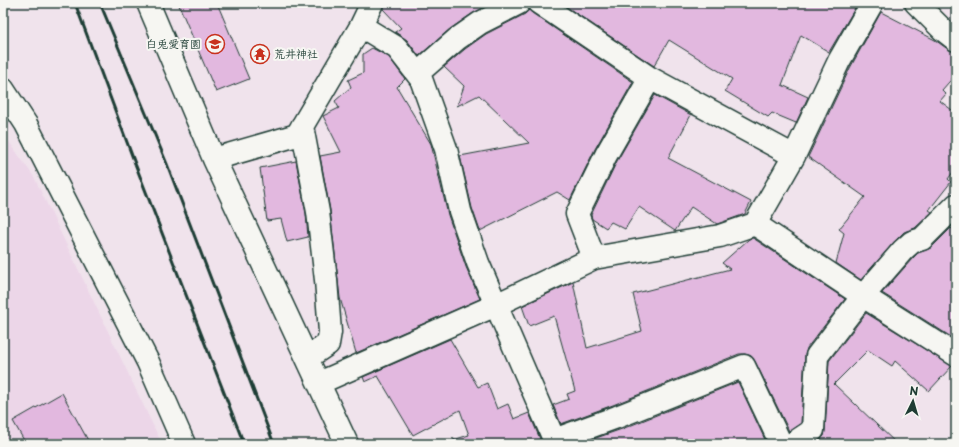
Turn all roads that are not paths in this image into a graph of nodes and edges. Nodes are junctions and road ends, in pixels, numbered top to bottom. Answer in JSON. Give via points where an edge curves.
{"nodes":[{"id":1,"x":148,"y":3,"type":"edge"},
{"id":2,"x":372,"y":3,"type":"edge"},
{"id":3,"x":519,"y":3,"type":"edge"},
{"id":4,"x":539,"y":3,"type":"edge"},
{"id":5,"x":872,"y":3,"type":"edge"},
{"id":6,"x":916,"y":3,"type":"edge"},
{"id":7,"x":361,"y":26,"type":"junction"},
{"id":8,"x":956,"y":40,"type":"edge"},
{"id":9,"x":417,"y":74,"type":"junction"},
{"id":10,"x":650,"y":78,"type":"junction"},
{"id":11,"x":3,"y":89,"type":"edge"},
{"id":12,"x":302,"y":126,"type":"junction"},
{"id":13,"x":794,"y":156,"type":"junction"},
{"id":14,"x":214,"y":158,"type":"junction"},
{"id":15,"x":956,"y":205,"type":"edge"},
{"id":16,"x":755,"y":224,"type":"junction"},
{"id":17,"x":594,"y":258,"type":"junction"},
{"id":18,"x":863,"y":296,"type":"junction"},
{"id":19,"x":496,"y":305,"type":"junction"},
{"id":20,"x":954,"y":350,"type":"edge"},
{"id":21,"x":307,"y":358,"type":"junction"},
{"id":22,"x":319,"y":383,"type":"junction"},
{"id":23,"x":555,"y":442,"type":"edge"},
{"id":24,"x":794,"y":443,"type":"edge"},
{"id":25,"x":184,"y":444,"type":"edge"},
{"id":26,"x":347,"y":444,"type":"edge"}],
"edges":[{"from":1,"to":14,"type":"street"},
{"from":2,"to":7,"type":"street"},
{"from":3,"to":9,"type":"street","via":[[480,23],[457,39]]},
{"from":4,"to":10,"type":"street"},
{"from":5,"to":13,"type":"street","via":[[839,61]]},
{"from":6,"to":8,"type":"street"},
{"from":7,"to":9,"type":"street","via":[[397,48]]},
{"from":7,"to":12,"type":"street"},
{"from":9,"to":19,"type":"street","via":[[446,149],[460,211]]},
{"from":10,"to":13,"type":"street"},
{"from":10,"to":17,"type":"street","via":[[606,155],[577,214]]},
{"from":11,"to":25,"type":"street","via":[[26,124],[144,355]]},
{"from":12,"to":14,"type":"street","via":[[297,135]]},
{"from":12,"to":21,"type":"street","via":[[318,212],[330,332],[328,344]]},
{"from":13,"to":16,"type":"street"},
{"from":14,"to":21,"type":"street"},
{"from":15,"to":18,"type":"street","via":[[922,239],[912,242]]},
{"from":16,"to":17,"type":"street","via":[[720,236]]},
{"from":16,"to":18,"type":"street"},
{"from":17,"to":19,"type":"street"},
{"from":18,"to":20,"type":"street"},
{"from":18,"to":24,"type":"street","via":[[817,356],[813,430]]},
{"from":19,"to":22,"type":"street"},
{"from":19,"to":23,"type":"street"},
{"from":21,"to":22,"type":"street"},
{"from":22,"to":26,"type":"street"},
{"from":23,"to":24,"type":"street","via":[[744,366]]}]}
